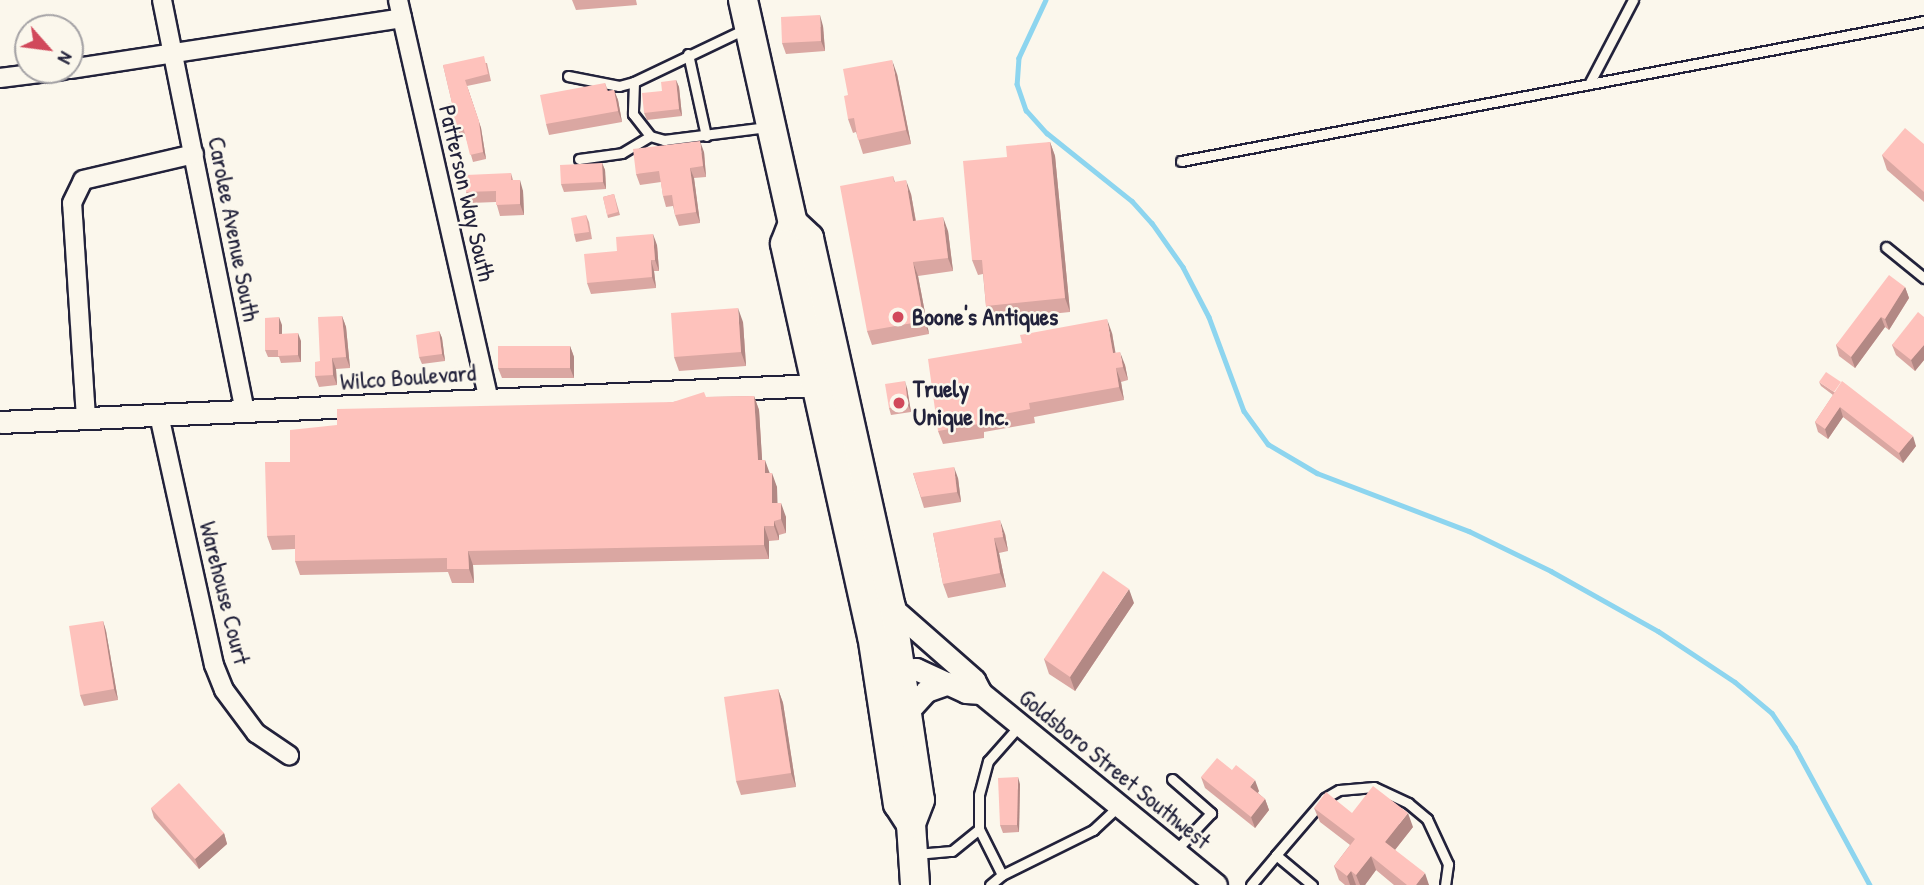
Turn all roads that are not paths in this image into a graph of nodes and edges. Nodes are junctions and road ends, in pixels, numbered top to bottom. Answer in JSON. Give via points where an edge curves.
{"nodes":[{"id":1,"x":162,"y":0,"type":"edge"},
{"id":2,"x":398,"y":0,"type":"edge"},
{"id":3,"x":1633,"y":0,"type":"edge"},
{"id":4,"x":747,"y":13,"type":"edge"},
{"id":5,"x":402,"y":18,"type":"junction"},
{"id":6,"x":1924,"y":21,"type":"edge"},
{"id":7,"x":688,"y":54,"type":"junction"},
{"id":8,"x":174,"y":55,"type":"junction"},
{"id":9,"x":84,"y":67,"type":"edge"},
{"id":10,"x":568,"y":76,"type":"dead end"},
{"id":11,"x":634,"y":82,"type":"junction"},
{"id":12,"x":1589,"y":84,"type":"junction"},
{"id":13,"x":772,"y":126,"type":"junction"},
{"id":14,"x":650,"y":136,"type":"junction"},
{"id":15,"x":706,"y":136,"type":"junction"},
{"id":16,"x":194,"y":155,"type":"junction"},
{"id":17,"x":579,"y":159,"type":"dead end"},
{"id":18,"x":1181,"y":160,"type":"dead end"},
{"id":19,"x":793,"y":223,"type":"junction"},
{"id":20,"x":1886,"y":247,"type":"dead end"},
{"id":21,"x":1924,"y":278,"type":"edge"},
{"id":22,"x":818,"y":384,"type":"junction"},
{"id":23,"x":488,"y":397,"type":"junction"},
{"id":24,"x":245,"y":412,"type":"junction"},
{"id":25,"x":159,"y":415,"type":"junction"},
{"id":26,"x":86,"y":418,"type":"junction"},
{"id":27,"x":0,"y":422,"type":"edge"},
{"id":28,"x":891,"y":607,"type":"junction"},
{"id":29,"x":891,"y":671,"type":"junction"},
{"id":30,"x":949,"y":683,"type":"junction"},
{"id":31,"x":981,"y":694,"type":"junction"},
{"id":32,"x":910,"y":709,"type":"junction"},
{"id":33,"x":1020,"y":725,"type":"junction"},
{"id":34,"x":289,"y":755,"type":"dead end"},
{"id":35,"x":1172,"y":779,"type":"dead end"},
{"id":36,"x":1121,"y":803,"type":"junction"},
{"id":37,"x":911,"y":824,"type":"junction"},
{"id":38,"x":979,"y":829,"type":"junction"},
{"id":39,"x":1176,"y":850,"type":"junction"},
{"id":40,"x":914,"y":855,"type":"junction"},
{"id":41,"x":1276,"y":855,"type":"junction"},
{"id":42,"x":1002,"y":875,"type":"junction"},
{"id":43,"x":915,"y":885,"type":"edge"},
{"id":44,"x":990,"y":885,"type":"edge"},
{"id":45,"x":1216,"y":885,"type":"edge"},
{"id":46,"x":1251,"y":885,"type":"edge"},
{"id":47,"x":1312,"y":885,"type":"edge"},
{"id":48,"x":1445,"y":885,"type":"edge"}],
"edges":[{"from":1,"to":8,"type":"street","name":"Carolee Avenue South"},
{"from":2,"to":5,"type":"street","name":"Patterson Way South"},
{"from":3,"to":12,"type":"lane"},
{"from":4,"to":7,"type":"lane"},
{"from":4,"to":13,"type":"highway"},
{"from":5,"to":8,"type":"street"},
{"from":5,"to":23,"type":"street","name":"Patterson Way South"},
{"from":6,"to":12,"type":"lane"},
{"from":7,"to":11,"type":"lane"},
{"from":7,"to":15,"type":"lane"},
{"from":8,"to":9,"type":"street"},
{"from":8,"to":16,"type":"street","name":"Carolee Avenue South"},
{"from":10,"to":11,"type":"lane","via":[[620,86]]},
{"from":11,"to":14,"type":"lane","via":[[632,114]]},
{"from":12,"to":18,"type":"lane"},
{"from":13,"to":15,"type":"lane"},
{"from":13,"to":19,"type":"highway"},
{"from":14,"to":15,"type":"lane","via":[[664,140]]},
{"from":14,"to":17,"type":"lane","via":[[622,153]]},
{"from":16,"to":24,"type":"street","name":"Carolee Avenue South"},
{"from":16,"to":26,"type":"street","via":[[83,180],[72,204]]},
{"from":19,"to":22,"type":"highway","via":[[785,244]]},
{"from":19,"to":28,"type":"highway","via":[[809,239]]},
{"from":20,"to":21,"type":"lane"},
{"from":22,"to":23,"type":"street","name":"Wilco Boulevard"},
{"from":22,"to":29,"type":"highway"},
{"from":23,"to":24,"type":"street","name":"Wilco Boulevard"},
{"from":24,"to":25,"type":"street","name":"Wilco Boulevard"},
{"from":25,"to":26,"type":"street","name":"Wilco Boulevard"},
{"from":25,"to":34,"type":"street","name":"Warehouse Court","via":[[214,665],[231,701],[256,733]]},
{"from":26,"to":27,"type":"street","name":"Wilco Boulevard"},
{"from":28,"to":29,"type":"highway"},
{"from":28,"to":31,"type":"street","name":"Goldsboro Street Southwest","via":[[974,680]]},
{"from":29,"to":30,"type":"street","name":"Goldsboro Street Southwest","via":[[916,669]]},
{"from":29,"to":32,"type":"highway"},
{"from":29,"to":37,"type":"highway","via":[[898,804]]},
{"from":30,"to":31,"type":"street","name":"Goldsboro Street Southwest"},
{"from":30,"to":32,"type":"street","via":[[926,691]]},
{"from":31,"to":33,"type":"street","name":"Goldsboro Street Southwest"},
{"from":32,"to":37,"type":"highway","via":[[920,800]]},
{"from":33,"to":36,"type":"street","name":"Goldsboro Street Southwest"},
{"from":33,"to":38,"type":"lane","via":[[988,761],[979,795]]},
{"from":35,"to":39,"type":"lane","via":[[1211,813]]},
{"from":36,"to":39,"type":"street","name":"Goldsboro Street Southwest"},
{"from":36,"to":42,"type":"lane","via":[[1093,830]]},
{"from":37,"to":40,"type":"highway"},
{"from":38,"to":40,"type":"lane","via":[[952,850]]},
{"from":38,"to":42,"type":"lane"},
{"from":39,"to":45,"type":"street","name":"Goldsboro Street Southwest"},
{"from":40,"to":43,"type":"highway"},
{"from":41,"to":46,"type":"lane"},
{"from":41,"to":47,"type":"lane"},
{"from":41,"to":48,"type":"lane","via":[[1325,798],[1339,790],[1374,787],[1427,819],[1448,864]]},
{"from":42,"to":44,"type":"lane"}]}
